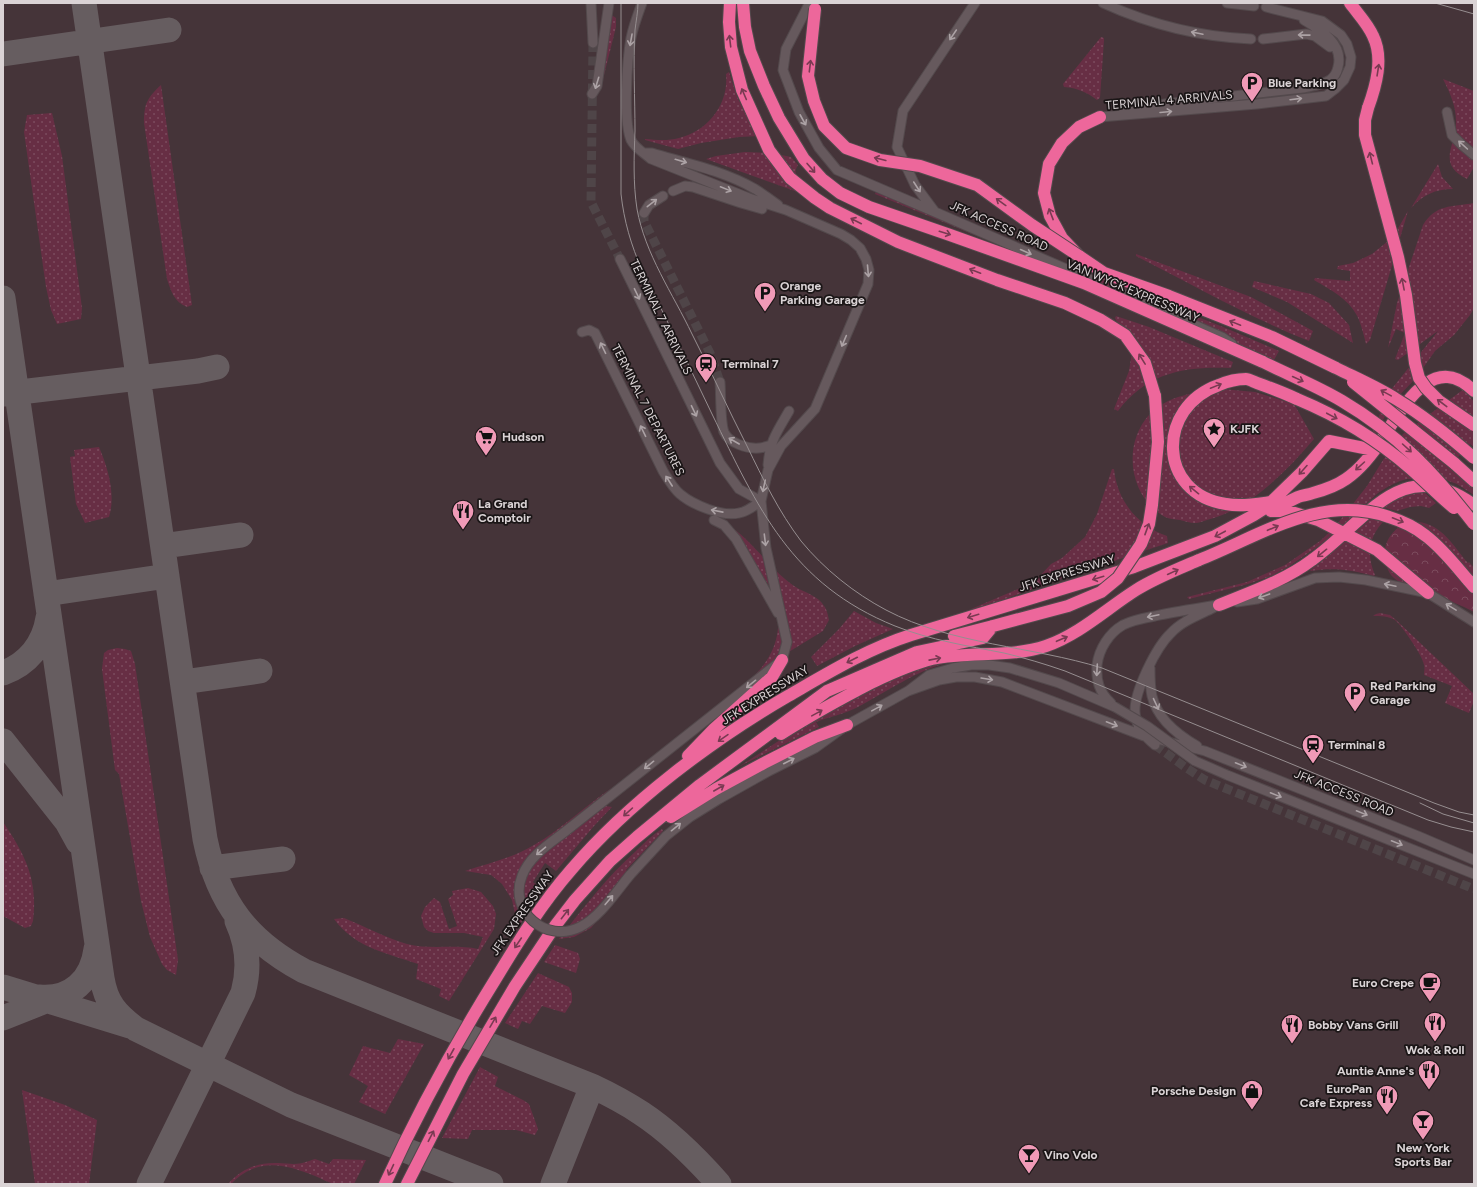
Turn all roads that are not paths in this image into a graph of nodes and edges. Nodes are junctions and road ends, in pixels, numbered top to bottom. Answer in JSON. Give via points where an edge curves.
{"nodes":[{"id":1,"x":591,"y":3,"type":"edge"},
{"id":2,"x":610,"y":3,"type":"edge"},
{"id":3,"x":642,"y":3,"type":"edge"},
{"id":4,"x":730,"y":3,"type":"edge"},
{"id":5,"x":743,"y":3,"type":"edge"},
{"id":6,"x":751,"y":3,"type":"edge"},
{"id":7,"x":975,"y":3,"type":"edge"},
{"id":8,"x":1103,"y":3,"type":"edge"},
{"id":9,"x":1227,"y":3,"type":"edge"},
{"id":10,"x":1350,"y":3,"type":"edge"},
{"id":11,"x":1254,"y":6,"type":"dead end"},
{"id":12,"x":1266,"y":7,"type":"dead end"},
{"id":13,"x":812,"y":8,"type":"joint"},
{"id":14,"x":1297,"y":15,"type":"junction"},
{"id":15,"x":1251,"y":39,"type":"dead end"},
{"id":16,"x":1263,"y":39,"type":"dead end"},
{"id":17,"x":593,"y":43,"type":"tunnel mouth"},
{"id":18,"x":1339,"y":62,"type":"junction"},
{"id":19,"x":764,"y":86,"type":"junction"},
{"id":20,"x":592,"y":94,"type":"dead end"},
{"id":21,"x":1447,"y":112,"type":"dead end"},
{"id":22,"x":1100,"y":117,"type":"junction"},
{"id":23,"x":1474,"y":155,"type":"edge"},
{"id":24,"x":673,"y":191,"type":"dead end"},
{"id":25,"x":663,"y":196,"type":"dead end"},
{"id":26,"x":786,"y":210,"type":"junction"},
{"id":27,"x":935,"y":212,"type":"junction"},
{"id":28,"x":644,"y":213,"type":"dead end"},
{"id":29,"x":1079,"y":256,"type":"junction"},
{"id":30,"x":620,"y":259,"type":"tunnel mouth"},
{"id":31,"x":582,"y":332,"type":"dead end"},
{"id":32,"x":1249,"y":356,"type":"junction"},
{"id":33,"x":1336,"y":368,"type":"junction"},
{"id":34,"x":720,"y":382,"type":"tunnel mouth"},
{"id":35,"x":1474,"y":391,"type":"edge"},
{"id":36,"x":789,"y":411,"type":"dead end"},
{"id":37,"x":1474,"y":425,"type":"edge"},
{"id":38,"x":771,"y":445,"type":"junction"},
{"id":39,"x":1374,"y":450,"type":"junction"},
{"id":40,"x":1474,"y":458,"type":"edge"},
{"id":41,"x":768,"y":470,"type":"junction"},
{"id":42,"x":1474,"y":481,"type":"edge"},
{"id":43,"x":761,"y":501,"type":"junction"},
{"id":44,"x":1474,"y":504,"type":"edge"},
{"id":45,"x":1271,"y":506,"type":"junction"},
{"id":46,"x":714,"y":520,"type":"dead end"},
{"id":47,"x":1474,"y":525,"type":"edge"},
{"id":48,"x":1471,"y":584,"type":"edge"},
{"id":49,"x":1428,"y":593,"type":"junction"},
{"id":50,"x":1219,"y":604,"type":"junction"},
{"id":51,"x":1474,"y":622,"type":"edge"},
{"id":52,"x":784,"y":623,"type":"junction"},
{"id":53,"x":993,"y":626,"type":"junction"},
{"id":54,"x":782,"y":660,"type":"junction"},
{"id":55,"x":1150,"y":666,"type":"junction"},
{"id":56,"x":908,"y":690,"type":"junction"},
{"id":57,"x":827,"y":691,"type":"junction"},
{"id":58,"x":1115,"y":707,"type":"junction"},
{"id":59,"x":847,"y":725,"type":"junction"},
{"id":60,"x":1144,"y":736,"type":"junction"},
{"id":61,"x":1155,"y":745,"type":"tunnel mouth"},
{"id":62,"x":1205,"y":751,"type":"junction"},
{"id":63,"x":700,"y":785,"type":"junction"},
{"id":64,"x":658,"y":786,"type":"junction"},
{"id":65,"x":637,"y":837,"type":"junction"},
{"id":66,"x":1474,"y":860,"type":"edge"},
{"id":67,"x":1474,"y":874,"type":"edge"},
{"id":68,"x":385,"y":1184,"type":"edge"},
{"id":69,"x":408,"y":1184,"type":"edge"}],
"edges":[{"from":1,"to":17,"type":"street"},
{"from":2,"to":20,"type":"street","one_way":true,"via":[[597,86]]},
{"from":3,"to":26,"type":"street","one_way":true,"via":[[631,38],[629,59],[627,119],[632,141],[651,159]]},
{"from":53,"to":4,"type":"highway","one_way":true,"bridge":true,"via":[[1068,606],[1101,592],[1118,578],[1141,544],[1149,524],[1158,442],[1156,396],[1145,362],[1125,335],[1101,320],[1065,303],[898,242],[830,208],[790,178],[769,150],[742,90],[729,36]]},
{"from":5,"to":19,"type":"highway","via":[[748,44]]},
{"from":6,"to":19,"type":"highway","via":[[755,52]]},
{"from":7,"to":27,"type":"street","name":"JFK ACCESS ROAD","one_way":true,"via":[[903,111],[898,147],[915,185]]},
{"from":15,"to":8,"type":"street","one_way":true,"via":[[1221,37],[1176,28]]},
{"from":9,"to":11,"type":"street"},
{"from":37,"to":10,"type":"highway","one_way":true,"bridge":true,"via":[[1439,401],[1419,378],[1398,257],[1366,135],[1365,120],[1375,87],[1378,50],[1374,37]]},
{"from":12,"to":14,"type":"street","name":"TERMINAL 4 ARRIVALS"},
{"from":13,"to":27,"type":"street","one_way":true,"via":[[786,49],[783,70],[799,112],[819,148],[837,170]]},
{"from":29,"to":13,"type":"highway","one_way":true,"bridge":true,"via":[[977,185],[920,166],[880,160],[846,148],[824,126],[814,101],[808,76]]},
{"from":14,"to":18,"type":"street","via":[[1320,30],[1336,46]]},
{"from":22,"to":14,"type":"street","name":"TERMINAL 4 ARRIVALS","one_way":true,"via":[[1326,96],[1344,80],[1350,67],[1351,57],[1347,44],[1341,35],[1322,21]]},
{"from":18,"to":16,"type":"street","one_way":true,"via":[[1332,49],[1315,36],[1306,34]]},
{"from":18,"to":22,"type":"street","via":[[1337,72],[1330,80],[1303,88],[1139,107]]},
{"from":19,"to":32,"type":"highway","name":"VAN WYCK EXPRESSWAY","one_way":true,"via":[[795,147],[813,170],[840,193],[869,207],[1084,283]]},
{"from":23,"to":21,"type":"street","one_way":true,"via":[[1452,135]]},
{"from":29,"to":22,"type":"highway","one_way":true,"via":[[1062,238],[1050,216],[1044,189],[1048,164],[1062,143],[1079,127]]},
{"from":24,"to":26,"type":"street","via":[[688,186],[763,209]]},
{"from":28,"to":25,"type":"street","one_way":true,"via":[[649,205]]},
{"from":26,"to":41,"type":"street","one_way":true,"via":[[851,240],[860,248],[869,270],[868,284],[815,409],[781,446]]},
{"from":27,"to":32,"type":"street","name":"JFK ACCESS ROAD","one_way":true,"via":[[1222,337]]},
{"from":33,"to":29,"type":"highway","name":"VAN WYCK EXPRESSWAY","one_way":true,"via":[[1272,337],[1104,272]]},
{"from":30,"to":43,"type":"street","name":"TERMINAL 7 ARRIVALS","one_way":true,"via":[[720,463],[739,488]]},
{"from":43,"to":31,"type":"street","name":"TERMINAL 7 DEPARTURES","one_way":true,"via":[[738,514],[712,511],[680,494],[657,460],[595,333],[589,330]]},
{"from":32,"to":47,"type":"highway","name":"VAN WYCK EXPRESSWAY","one_way":true,"bridge":true,"via":[[1341,400],[1366,416],[1426,467]]},
{"from":40,"to":33,"type":"highway","one_way":true,"bridge":true,"via":[[1434,424],[1402,403]]},
{"from":33,"to":42,"type":"highway","name":"VAN WYCK EXPRESSWAY","bridge":true},
{"from":38,"to":34,"type":"street","one_way":true,"via":[[753,448],[728,438],[723,428]]},
{"from":35,"to":39,"type":"highway","via":[[1458,380],[1448,377],[1429,382],[1404,404]]},
{"from":36,"to":38,"type":"street"},
{"from":38,"to":41,"type":"street"},
{"from":39,"to":45,"type":"highway","one_way":true,"via":[[1346,479],[1323,490]]},
{"from":39,"to":45,"type":"highway","name":"JFK EXPRESSWAY","one_way":true,"via":[[1329,440]]},
{"from":41,"to":43,"type":"street","one_way":true},
{"from":43,"to":52,"type":"street","one_way":true,"via":[[766,548]]},
{"from":44,"to":50,"type":"highway","one_way":true,"via":[[1455,493],[1433,486],[1414,486],[1398,491],[1383,499],[1301,568]]},
{"from":45,"to":47,"type":"highway","one_way":true,"bridge":true,"via":[[1225,504],[1208,499],[1194,491],[1176,466],[1174,430],[1188,405],[1212,387],[1246,379],[1312,405],[1370,438],[1411,469]]},
{"from":45,"to":49,"type":"highway","via":[[1318,520],[1377,550]]},
{"from":45,"to":64,"type":"highway","name":"JFK EXPRESSWAY","one_way":true,"via":[[1215,536],[1134,567],[875,648],[755,716]]},
{"from":46,"to":52,"type":"street","via":[[724,525],[736,539]]},
{"from":63,"to":48,"type":"highway","one_way":true,"bridge":true,"via":[[801,722],[900,670],[933,659],[1011,653],[1046,646],[1067,637],[1148,583],[1303,516],[1329,510],[1357,510],[1400,521],[1417,530],[1438,547]]},
{"from":49,"to":50,"type":"street","one_way":true,"via":[[1366,580],[1321,577],[1257,599]]},
{"from":51,"to":49,"type":"street","one_way":true},
{"from":50,"to":55,"type":"street","via":[[1172,631],[1161,644]]},
{"from":50,"to":58,"type":"street","one_way":true,"via":[[1137,620],[1122,626],[1111,635],[1099,656],[1097,681],[1104,696]]},
{"from":52,"to":54,"type":"street","via":[[787,642]]},
{"from":53,"to":57,"type":"highway","via":[[923,643],[905,650],[885,658]]},
{"from":53,"to":57,"type":"highway","via":[[983,638],[917,652]]},
{"from":54,"to":59,"type":"street","one_way":true,"bridge":true,"via":[[534,857],[522,875],[519,886],[519,897],[525,913],[533,922],[552,931],[569,931],[579,927],[598,912],[666,836],[690,817],[815,748]]},
{"from":54,"to":64,"type":"highway","via":[[772,677],[714,729]]},
{"from":55,"to":60,"type":"street","via":[[1136,706],[1138,723]]},
{"from":55,"to":62,"type":"street","one_way":true,"via":[[1152,697],[1158,711],[1175,731]]},
{"from":56,"to":58,"type":"street","via":[[930,675],[945,670],[989,665],[1047,678]]},
{"from":59,"to":56,"type":"street","one_way":true},
{"from":56,"to":60,"type":"street","one_way":true,"via":[[947,678],[992,679]]},
{"from":57,"to":63,"type":"highway"},
{"from":58,"to":67,"type":"street","one_way":true,"bridge":true,"via":[[1210,768]]},
{"from":65,"to":59,"type":"highway","one_way":true,"via":[[764,763],[815,737]]},
{"from":60,"to":61,"type":"street"},
{"from":60,"to":62,"type":"street"},
{"from":62,"to":66,"type":"street","name":"JFK ACCESS ROAD","one_way":true},
{"from":63,"to":65,"type":"highway"},
{"from":64,"to":68,"type":"highway","name":"JFK EXPRESSWAY","one_way":true,"via":[[610,828],[581,858],[526,930],[454,1047]]},
{"from":69,"to":65,"type":"highway","one_way":true,"via":[[463,1074],[533,958],[588,886],[610,861]]}]}
